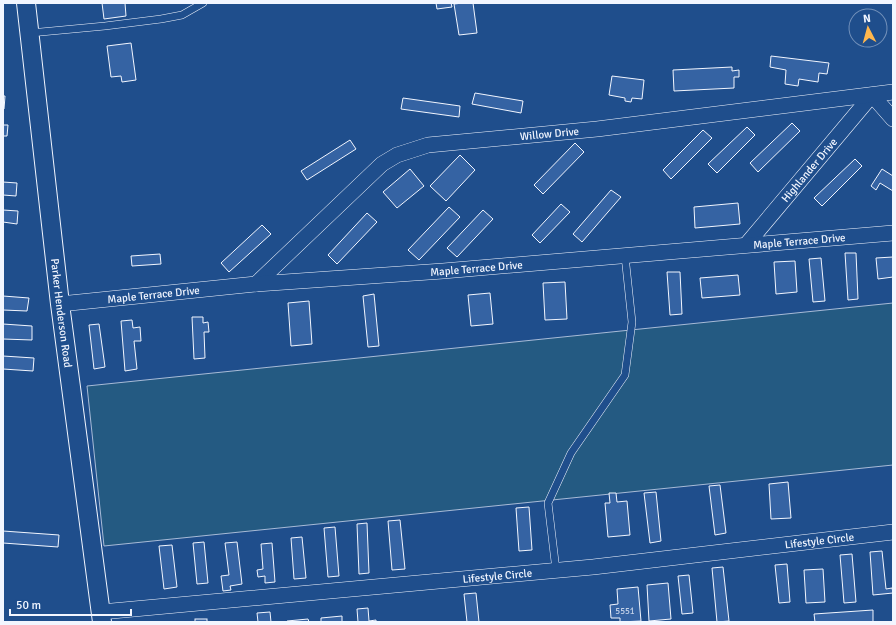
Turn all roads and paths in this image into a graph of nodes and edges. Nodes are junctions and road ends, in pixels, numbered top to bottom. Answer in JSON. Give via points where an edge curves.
{"nodes":[{"id":1,"x":26,"y":3,"type":"edge"},
{"id":2,"x":203,"y":3,"type":"edge"},
{"id":3,"x":30,"y":33,"type":"junction"},
{"id":4,"x":893,"y":92,"type":"edge"},
{"id":5,"x":872,"y":95,"type":"junction"},
{"id":6,"x":893,"y":119,"type":"edge"},
{"id":7,"x":893,"y":233,"type":"edge"},
{"id":8,"x":746,"y":245,"type":"junction"},
{"id":9,"x":625,"y":256,"type":"junction"},
{"id":10,"x":256,"y":284,"type":"junction"},
{"id":11,"x":60,"y":304,"type":"junction"},
{"id":12,"x":893,"y":532,"type":"edge"},
{"id":13,"x":556,"y":570,"type":"junction"},
{"id":14,"x":101,"y":617,"type":"edge"}],
"edges":[{"from":1,"to":3,"type":"street","name":"Parker Henderson Road"},
{"from":2,"to":3,"type":"lane","via":[[182,15],[161,19]]},
{"from":3,"to":11,"type":"street","name":"Parker Henderson Road"},
{"from":4,"to":5,"type":"street","name":"Willow Drive"},
{"from":5,"to":6,"type":"street"},
{"from":5,"to":8,"type":"street","name":"Highlander Drive"},
{"from":5,"to":10,"type":"street","name":"Willow Drive","via":[[597,129],[428,145],[397,154],[382,164]]},
{"from":7,"to":8,"type":"street","name":"Maple Terrace Drive"},
{"from":8,"to":9,"type":"street","name":"Maple Terrace Drive"},
{"from":9,"to":10,"type":"street","name":"Maple Terrace Drive"},
{"from":9,"to":13,"type":"lane","via":[[632,322],[625,375],[571,453],[548,503]]},
{"from":10,"to":11,"type":"street","name":"Maple Terrace Drive"},
{"from":11,"to":14,"type":"street","name":"Parker Henderson Road"},
{"from":12,"to":13,"type":"street","name":"Lifestyle Circle"},
{"from":13,"to":14,"type":"street","name":"Lifestyle Circle"}]}
